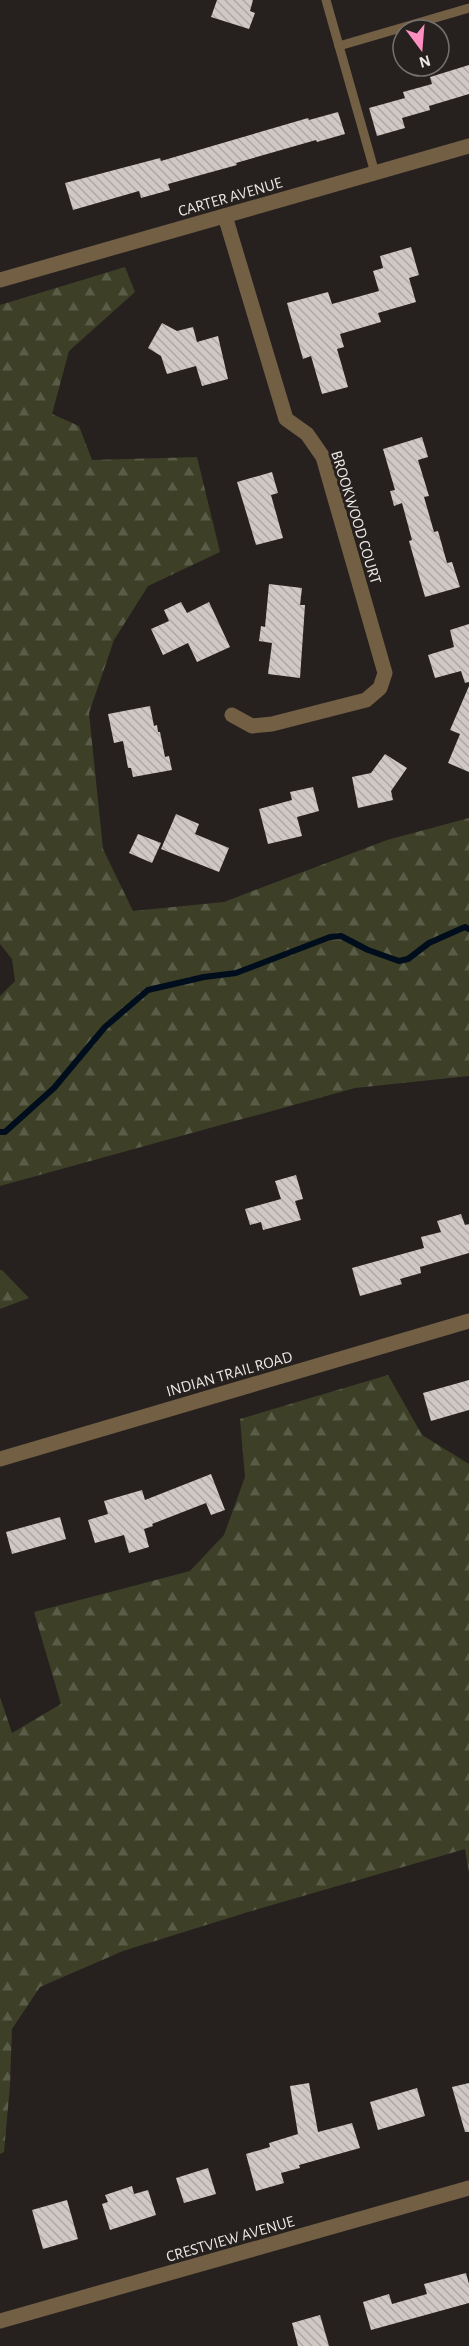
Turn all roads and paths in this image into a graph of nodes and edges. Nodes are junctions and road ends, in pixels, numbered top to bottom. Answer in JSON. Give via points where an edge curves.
{"nodes":[{"id":1,"x":326,"y":0,"type":"edge"},
{"id":2,"x":469,"y":8,"type":"edge"},
{"id":3,"x":339,"y":46,"type":"junction"},
{"id":4,"x":469,"y":146,"type":"edge"},
{"id":5,"x":375,"y":173,"type":"junction"},
{"id":6,"x":225,"y":216,"type":"junction"},
{"id":7,"x":0,"y":280,"type":"edge"},
{"id":8,"x":231,"y":715,"type":"dead end"},
{"id":9,"x":469,"y":1321,"type":"edge"},
{"id":10,"x":0,"y":1459,"type":"edge"},
{"id":11,"x":469,"y":2188,"type":"edge"},
{"id":12,"x":0,"y":2321,"type":"edge"}],
"edges":[{"from":1,"to":3,"type":"lane"},
{"from":2,"to":3,"type":"lane"},
{"from":3,"to":5,"type":"lane"},
{"from":4,"to":5,"type":"street","name":"CARTER AVENUE"},
{"from":5,"to":6,"type":"street","name":"CARTER AVENUE"},
{"from":6,"to":7,"type":"street","name":"CARTER AVENUE"},
{"from":6,"to":8,"type":"street","name":"BROOKWOOD COURT","via":[[286,419],[307,434],[323,458],[385,673],[380,688],[366,700],[272,724],[252,726]]},
{"from":9,"to":10,"type":"street","name":"INDIAN TRAIL ROAD"},
{"from":11,"to":12,"type":"street","name":"CRESTVIEW AVENUE"}]}
